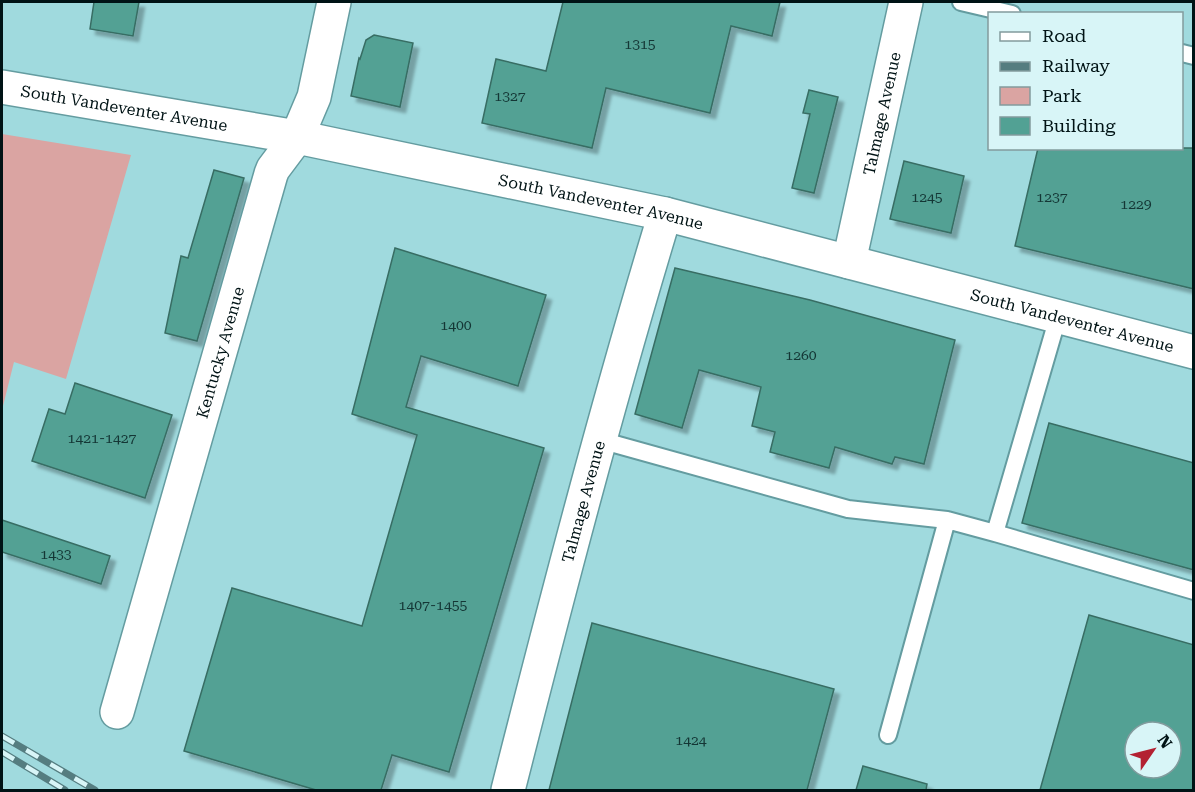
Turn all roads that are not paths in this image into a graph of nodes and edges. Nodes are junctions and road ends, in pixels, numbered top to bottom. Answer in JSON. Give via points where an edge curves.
{"nodes":[{"id":1,"x":334,"y":2,"type":"edge"},
{"id":2,"x":906,"y":2,"type":"edge"},
{"id":3,"x":961,"y":2,"type":"edge"},
{"id":4,"x":1004,"y":12,"type":"edge"},
{"id":5,"x":2,"y":87,"type":"edge"},
{"id":6,"x":297,"y":137,"type":"junction"},
{"id":7,"x":665,"y":214,"type":"junction"},
{"id":8,"x":849,"y":262,"type":"junction"},
{"id":9,"x":1058,"y":317,"type":"junction"},
{"id":10,"x":1194,"y":352,"type":"edge"},
{"id":11,"x":600,"y":440,"type":"junction"},
{"id":12,"x":947,"y":520,"type":"junction"},
{"id":13,"x":995,"y":533,"type":"junction"},
{"id":14,"x":1194,"y":591,"type":"edge"},
{"id":15,"x":117,"y":712,"type":"dead end"},
{"id":16,"x":888,"y":735,"type":"dead end"},
{"id":17,"x":508,"y":790,"type":"edge"}],
"edges":[{"from":1,"to":6,"type":"street","name":"Kentucky Avenue","via":[[314,97]]},
{"from":2,"to":8,"type":"street","name":"Talmage Avenue"},
{"from":3,"to":4,"type":"lane"},
{"from":5,"to":6,"type":"street","name":"South Vandeventer Avenue"},
{"from":6,"to":7,"type":"street","name":"South Vandeventer Avenue"},
{"from":6,"to":15,"type":"street","name":"Kentucky Avenue","via":[[271,174]]},
{"from":7,"to":8,"type":"street","name":"South Vandeventer Avenue"},
{"from":7,"to":11,"type":"street","name":"Talmage Avenue"},
{"from":8,"to":9,"type":"street","name":"South Vandeventer Avenue"},
{"from":9,"to":10,"type":"street","name":"South Vandeventer Avenue"},
{"from":9,"to":13,"type":"lane"},
{"from":11,"to":12,"type":"lane","via":[[848,509]]},
{"from":11,"to":17,"type":"street","name":"Talmage Avenue"},
{"from":12,"to":13,"type":"lane"},
{"from":12,"to":16,"type":"lane"},
{"from":13,"to":14,"type":"lane"}]}
